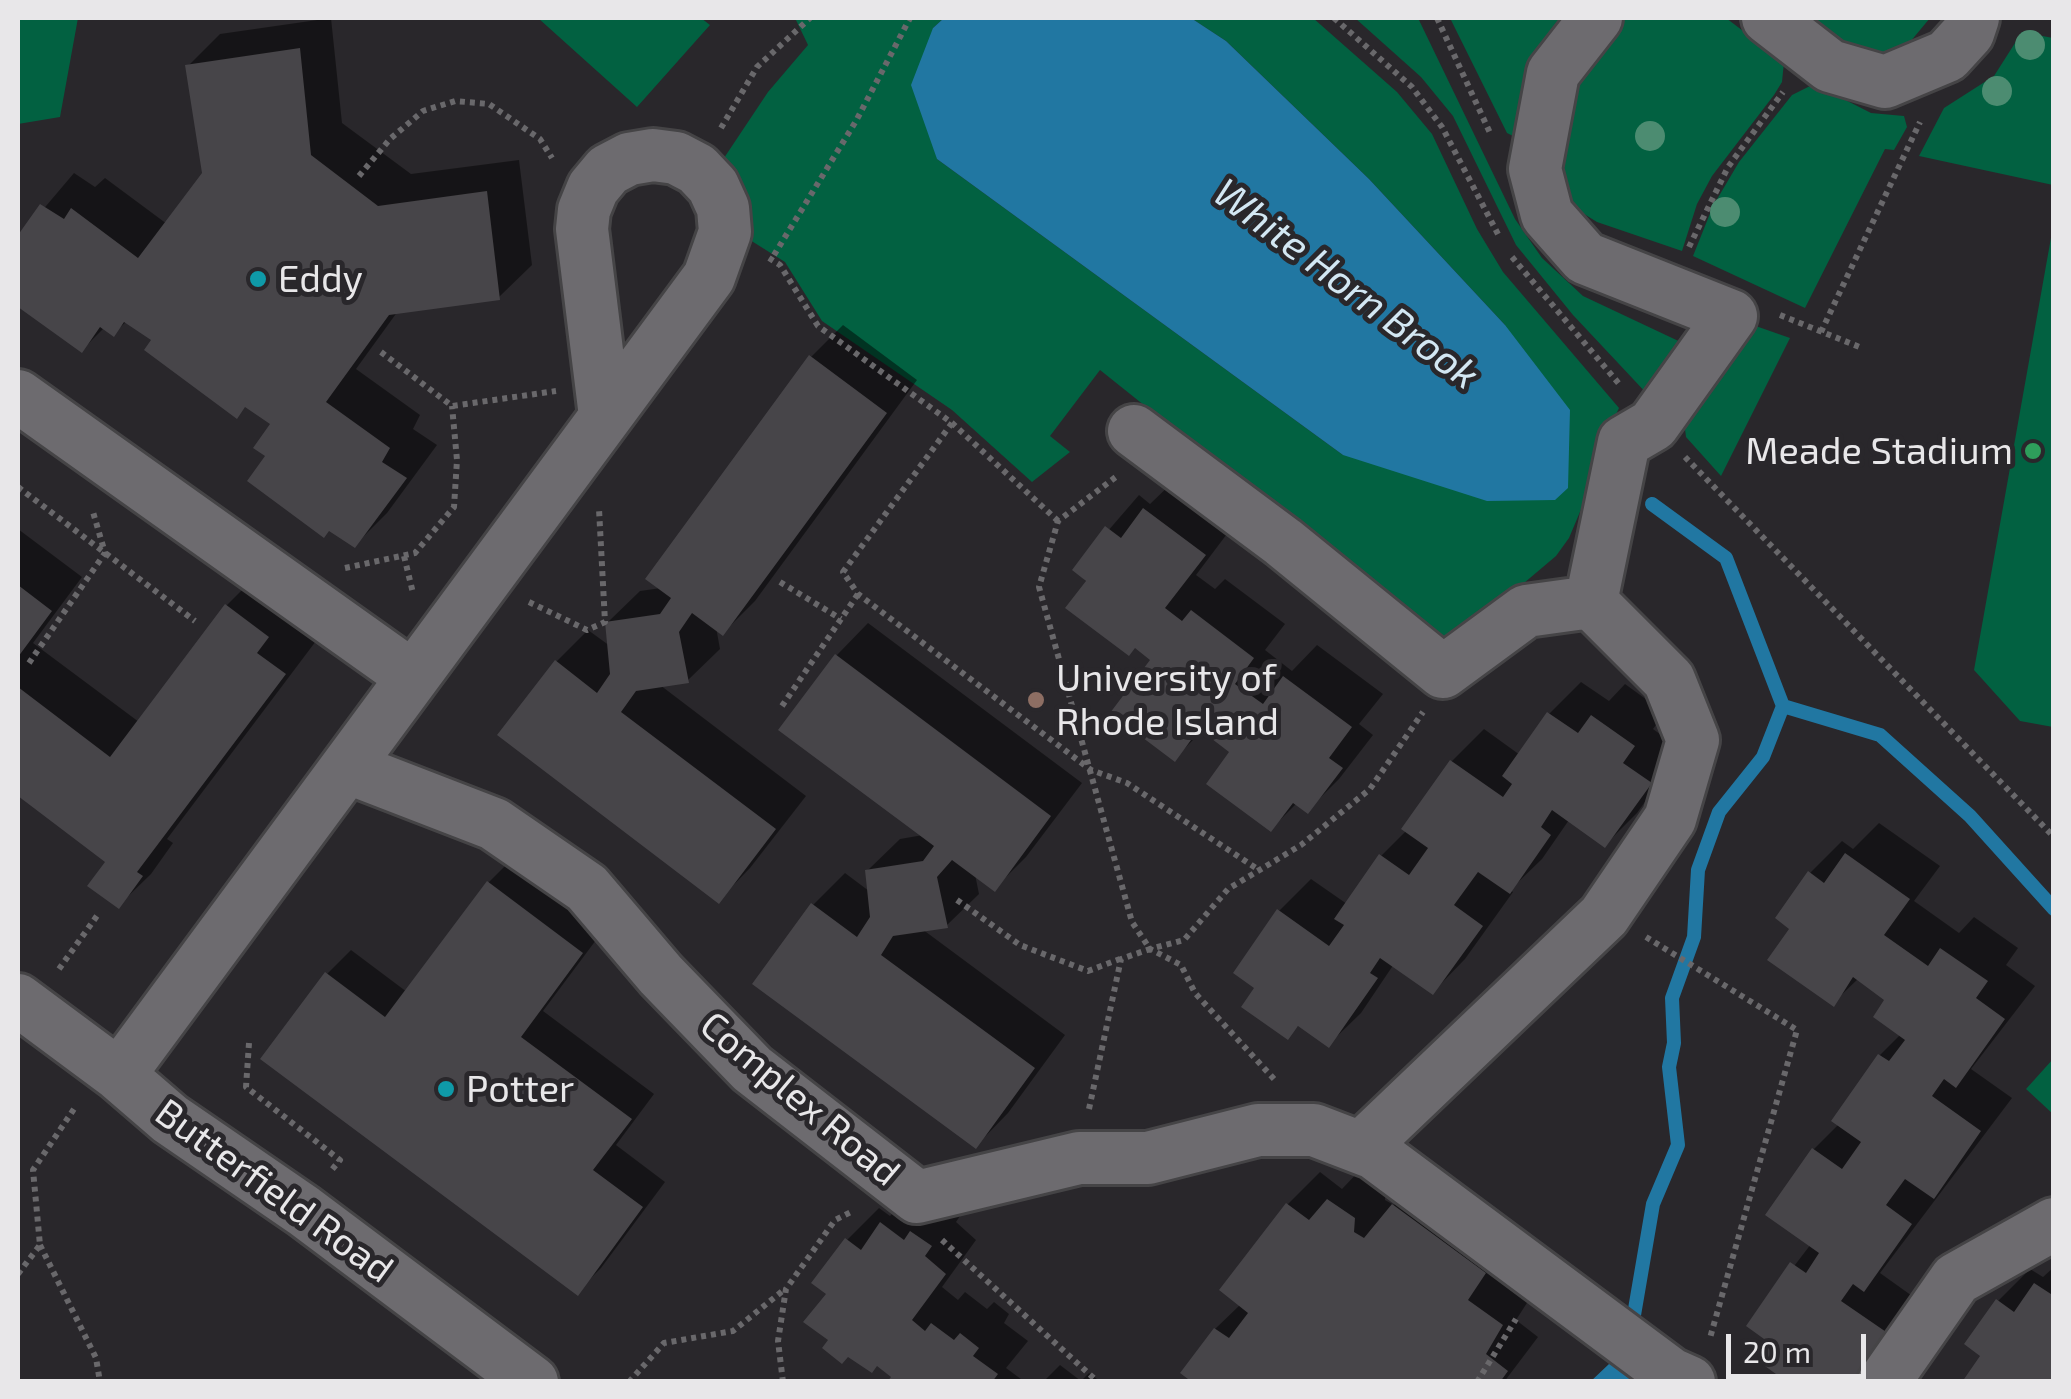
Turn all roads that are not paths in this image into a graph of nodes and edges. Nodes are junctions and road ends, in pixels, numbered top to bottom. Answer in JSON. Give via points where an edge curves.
{"nodes":[{"id":1,"x":1596,"y":18,"type":"edge"},
{"id":2,"x":1768,"y":18,"type":"edge"},
{"id":3,"x":1974,"y":18,"type":"edge"},
{"id":4,"x":18,"y":396,"type":"edge"},
{"id":5,"x":603,"y":400,"type":"junction"},
{"id":6,"x":1134,"y":432,"type":"dead end"},
{"id":7,"x":1591,"y":602,"type":"junction"},
{"id":8,"x":412,"y":677,"type":"junction"},
{"id":9,"x":349,"y":768,"type":"junction"},
{"id":10,"x":37,"y":987,"type":"edge"},
{"id":11,"x":100,"y":1085,"type":"junction"},
{"id":12,"x":1361,"y":1148,"type":"junction"},
{"id":13,"x":2054,"y":1224,"type":"edge"},
{"id":14,"x":1701,"y":1368,"type":"edge"},
{"id":15,"x":532,"y":1382,"type":"edge"},
{"id":16,"x":1884,"y":1382,"type":"edge"}],
"edges":[{"from":1,"to":7,"type":"street","via":[[1553,73],[1535,169],[1547,216],[1585,258],[1732,316],[1654,424],[1624,442]]},
{"from":2,"to":3,"type":"street","via":[[1830,66],[1884,82],[1948,56]]},
{"from":4,"to":8,"type":"street"},
{"from":5,"to":5,"type":"street","via":[[584,210],[608,170],[629,159],[676,158],[712,186],[725,232],[709,277]]},
{"from":5,"to":8,"type":"street","via":[[574,458]]},
{"from":6,"to":7,"type":"street","via":[[1443,672],[1526,611]]},
{"from":7,"to":12,"type":"street","via":[[1668,680],[1692,740],[1670,819],[1604,916]]},
{"from":8,"to":9,"type":"street"},
{"from":9,"to":11,"type":"street"},
{"from":9,"to":12,"type":"street","name":"Complex Road","via":[[494,824],[588,888],[752,1069],[917,1198],[1079,1158],[1148,1158],[1258,1130],[1304,1129]]},
{"from":10,"to":11,"type":"street","name":"Butterfield Road"},
{"from":11,"to":15,"type":"street","name":"Butterfield Road","via":[[170,1119],[304,1210]]},
{"from":12,"to":14,"type":"street","name":"Complex Road","via":[[1671,1374]]},
{"from":13,"to":16,"type":"street","via":[[1956,1279]]}]}
